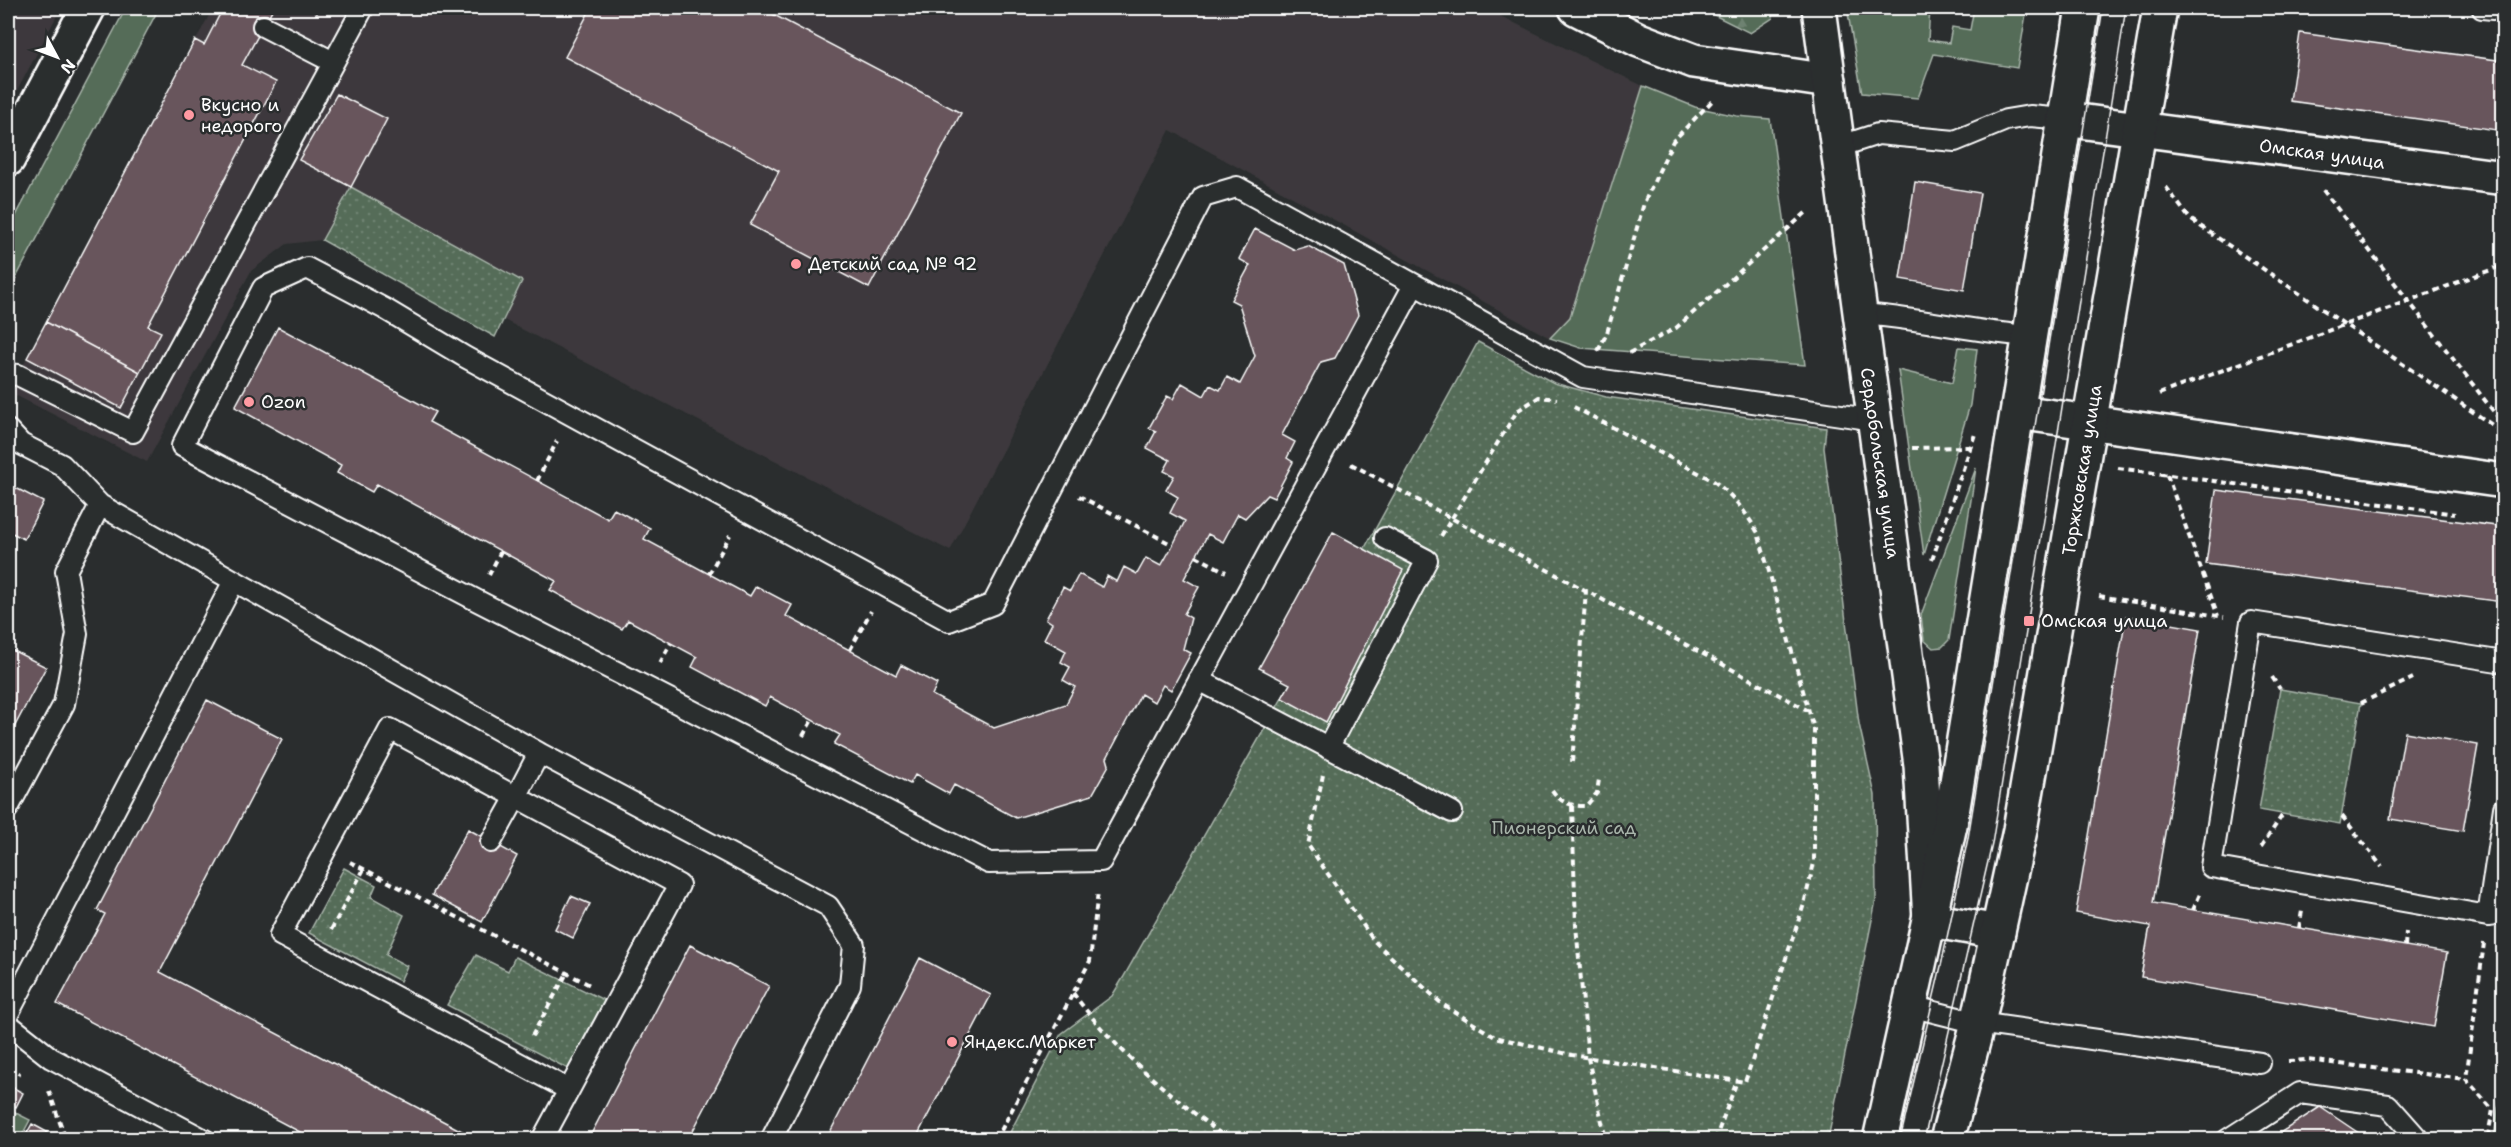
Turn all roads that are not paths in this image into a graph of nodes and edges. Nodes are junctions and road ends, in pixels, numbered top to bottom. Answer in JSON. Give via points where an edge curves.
{"nodes":[{"id":1,"x":88,"y":8,"type":"edge"},
{"id":2,"x":363,"y":8,"type":"edge"},
{"id":3,"x":1576,"y":8,"type":"edge"},
{"id":4,"x":1819,"y":8,"type":"edge"},
{"id":5,"x":2160,"y":8,"type":"edge"},
{"id":6,"x":2482,"y":8,"type":"edge"},
{"id":7,"x":2078,"y":10,"type":"edge"},
{"id":8,"x":2504,"y":10,"type":"edge"},
{"id":9,"x":263,"y":26,"type":"dead end"},
{"id":10,"x":333,"y":62,"type":"junction"},
{"id":11,"x":1829,"y":81,"type":"junction"},
{"id":12,"x":2064,"y":119,"type":"junction"},
{"id":13,"x":2140,"y":130,"type":"junction"},
{"id":14,"x":1838,"y":147,"type":"junction"},
{"id":15,"x":8,"y":159,"type":"edge"},
{"id":16,"x":2504,"y":178,"type":"edge"},
{"id":17,"x":1414,"y":285,"type":"junction"},
{"id":18,"x":1859,"y":314,"type":"junction"},
{"id":19,"x":2030,"y":336,"type":"junction"},
{"id":20,"x":8,"y":374,"type":"edge"},
{"id":21,"x":2018,"y":412,"type":"junction"},
{"id":22,"x":1875,"y":420,"type":"junction"},
{"id":23,"x":2090,"y":422,"type":"junction"},
{"id":24,"x":8,"y":430,"type":"edge"},
{"id":25,"x":2504,"y":481,"type":"edge"},
{"id":26,"x":100,"y":504,"type":"junction"},
{"id":27,"x":1385,"y":538,"type":"dead end"},
{"id":28,"x":234,"y":581,"type":"junction"},
{"id":29,"x":2504,"y":662,"type":"edge"},
{"id":30,"x":1199,"y":680,"type":"junction"},
{"id":31,"x":1328,"y":748,"type":"junction"},
{"id":32,"x":539,"y":753,"type":"junction"},
{"id":33,"x":516,"y":797,"type":"junction"},
{"id":34,"x":8,"y":808,"type":"edge"},
{"id":35,"x":2504,"y":808,"type":"edge"},
{"id":36,"x":1452,"y":812,"type":"dead end"},
{"id":37,"x":491,"y":842,"type":"dead end"},
{"id":38,"x":2496,"y":915,"type":"edge"},
{"id":39,"x":1930,"y":920,"type":"junction"},
{"id":40,"x":1998,"y":932,"type":"junction"},
{"id":41,"x":1910,"y":1006,"type":"junction"},
{"id":42,"x":8,"y":1014,"type":"edge"},
{"id":43,"x":1978,"y":1023,"type":"junction"},
{"id":44,"x":8,"y":1024,"type":"edge"},
{"id":45,"x":2260,"y":1064,"type":"road end"},
{"id":46,"x":569,"y":1090,"type":"junction"},
{"id":47,"x":205,"y":1140,"type":"edge"},
{"id":48,"x":542,"y":1140,"type":"edge"},
{"id":49,"x":771,"y":1140,"type":"edge"},
{"id":50,"x":1880,"y":1140,"type":"edge"},
{"id":51,"x":1947,"y":1140,"type":"edge"},
{"id":52,"x":2227,"y":1140,"type":"edge"},
{"id":53,"x":2419,"y":1140,"type":"edge"}],
"edges":[{"from":1,"to":15,"type":"street"},
{"from":2,"to":10,"type":"lane"},
{"from":3,"to":11,"type":"street","via":[[1639,40],[1694,61]]},
{"from":4,"to":11,"type":"street","name":"Сердобольская улица"},
{"from":5,"to":13,"type":"street","name":"Торжковская улица"},
{"from":6,"to":8,"type":"lane"},
{"from":7,"to":12,"type":"street"},
{"from":9,"to":10,"type":"lane"},
{"from":10,"to":20,"type":"lane","via":[[134,432],[18,375]]},
{"from":11,"to":14,"type":"street","name":"Сердобольская улица"},
{"from":12,"to":13,"type":"street","name":"Омская улица"},
{"from":12,"to":14,"type":"lane","via":[[2030,116],[2006,120],[1954,141],[1878,134]]},
{"from":12,"to":19,"type":"street"},
{"from":13,"to":16,"type":"street","name":"Омская улица"},
{"from":13,"to":23,"type":"street","name":"Торжковская улица"},
{"from":14,"to":18,"type":"street","name":"Сердобольская улица"},
{"from":17,"to":22,"type":"lane","via":[[1583,377]]},
{"from":17,"to":30,"type":"lane"},
{"from":17,"to":30,"type":"lane","via":[[1237,187],[1203,197],[993,604],[949,621],[307,268],[263,288],[182,446],[990,863],[1101,861]]},
{"from":18,"to":19,"type":"lane"},
{"from":18,"to":22,"type":"street","name":"Сердобольская улица"},
{"from":19,"to":21,"type":"street"},
{"from":21,"to":23,"type":"street"},
{"from":21,"to":39,"type":"street","via":[[1950,825]]},
{"from":22,"to":39,"type":"street","name":"Сердобольская улица","via":[[1921,765]]},
{"from":23,"to":25,"type":"street"},
{"from":23,"to":40,"type":"street","name":"Торжковская улица","via":[[2046,685]]},
{"from":24,"to":26,"type":"lane","via":[[21,444],[62,465]]},
{"from":26,"to":28,"type":"lane"},
{"from":26,"to":34,"type":"lane","via":[[66,571],[77,634],[64,704]]},
{"from":27,"to":31,"type":"lane","via":[[1427,560]]},
{"from":28,"to":32,"type":"lane"},
{"from":28,"to":42,"type":"lane"},
{"from":29,"to":38,"type":"lane","via":[[2251,622],[2211,867]]},
{"from":30,"to":31,"type":"lane"},
{"from":31,"to":36,"type":"lane"},
{"from":32,"to":33,"type":"lane"},
{"from":32,"to":49,"type":"lane","via":[[828,906],[854,945],[850,985]]},
{"from":33,"to":37,"type":"lane"},
{"from":33,"to":46,"type":"lane","via":[[679,885]]},
{"from":33,"to":46,"type":"lane","via":[[390,729],[280,935]]},
{"from":35,"to":38,"type":"lane"},
{"from":39,"to":40,"type":"street"},
{"from":39,"to":41,"type":"street","name":"Сердобольская улица"},
{"from":40,"to":43,"type":"street"},
{"from":41,"to":43,"type":"lane"},
{"from":41,"to":50,"type":"street","name":"Сердобольская улица"},
{"from":43,"to":45,"type":"lane"},
{"from":43,"to":51,"type":"street"},
{"from":44,"to":47,"type":"lane","via":[[51,1058]]},
{"from":46,"to":48,"type":"lane"},
{"from":52,"to":53,"type":"lane","via":[[2300,1093],[2388,1105]]}]}
